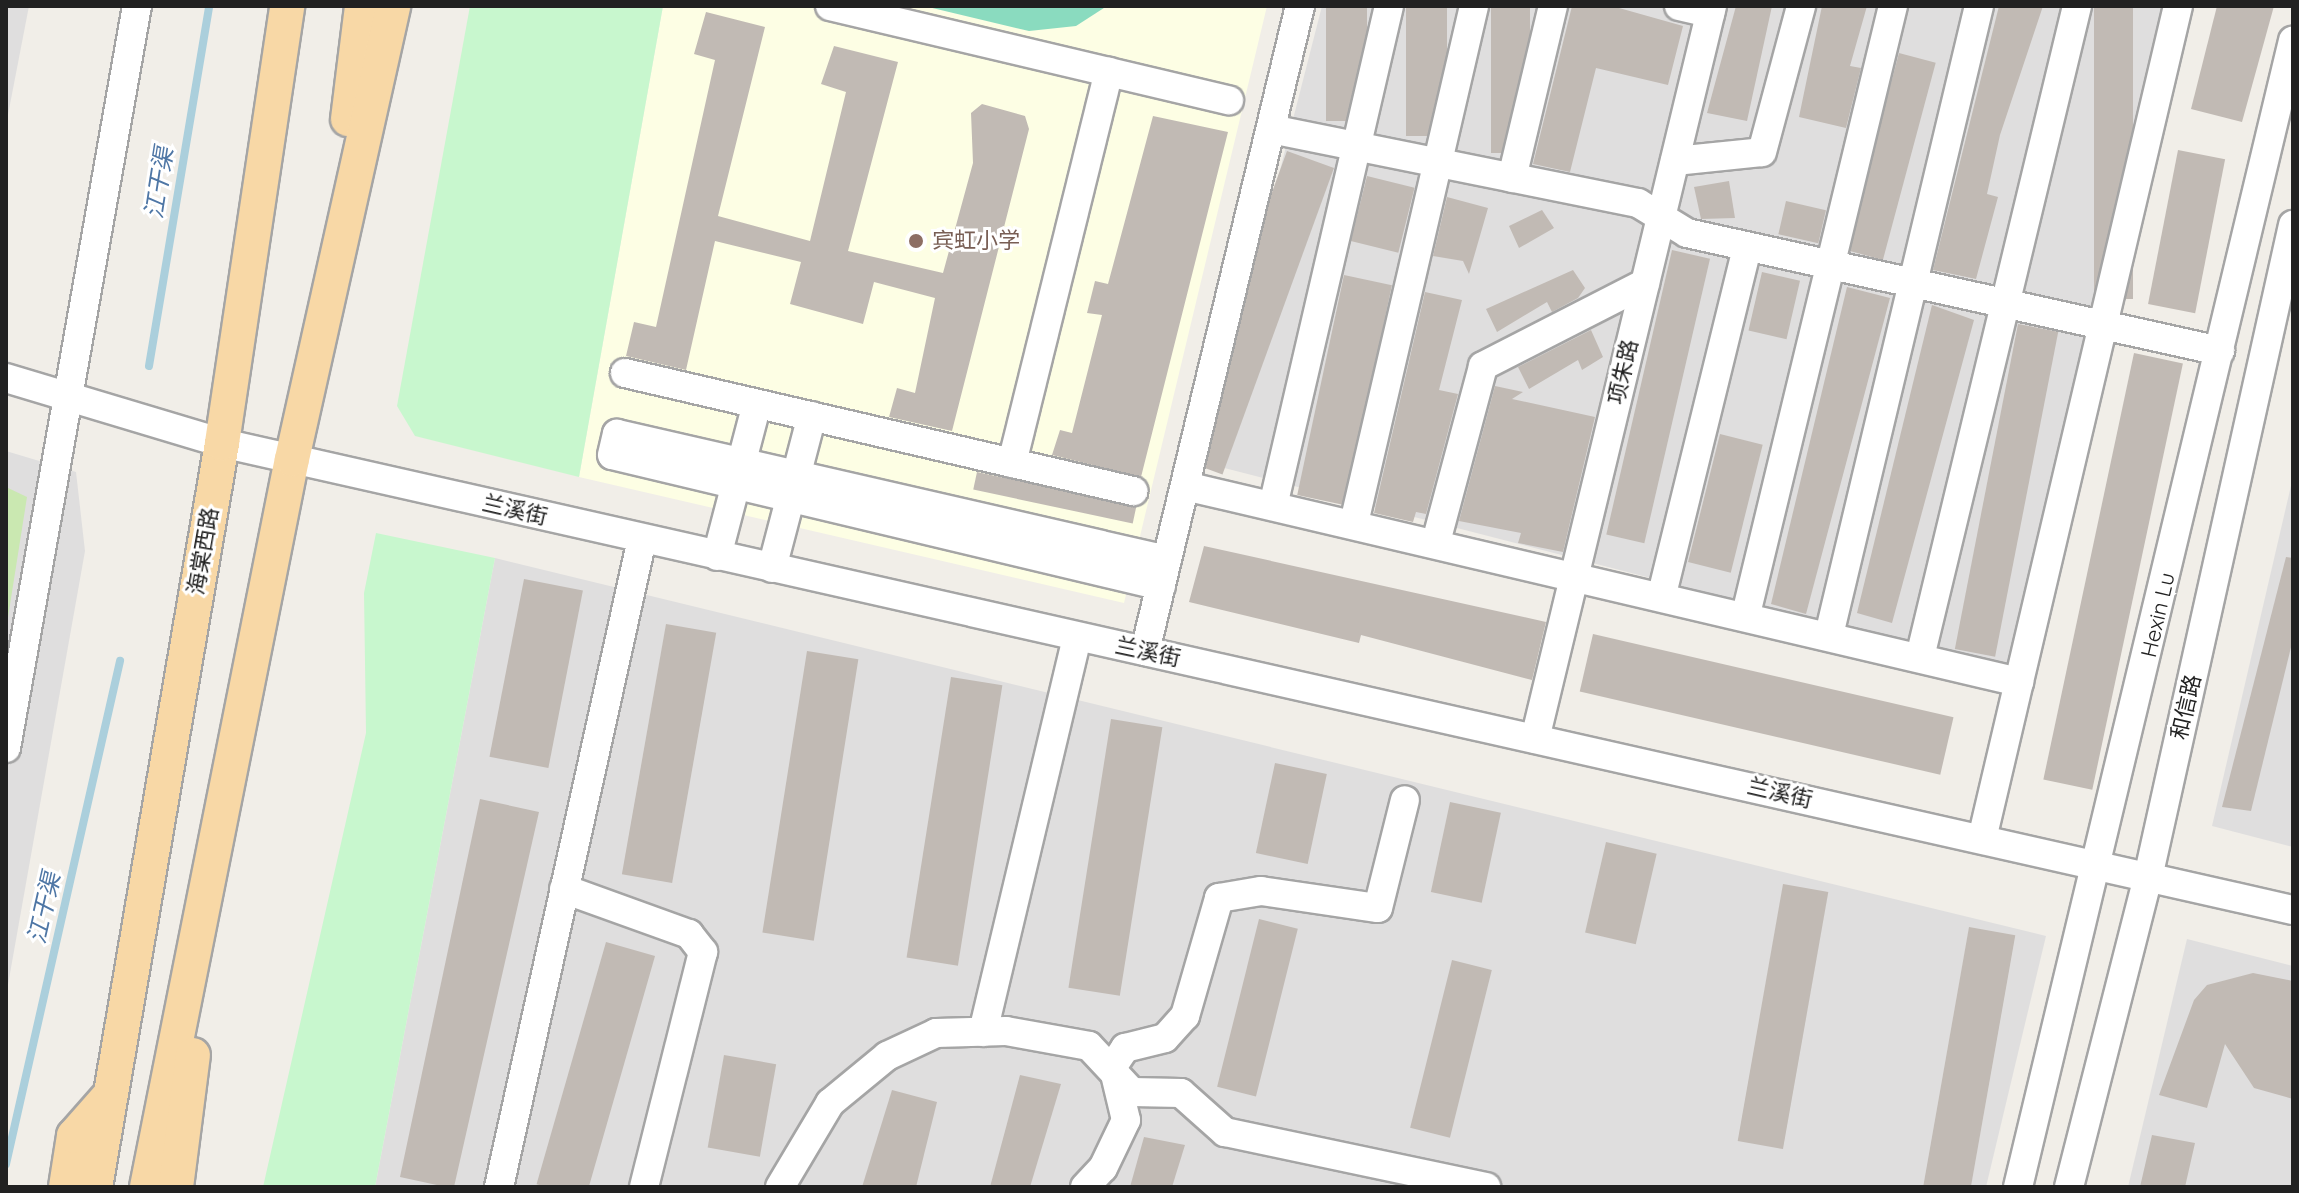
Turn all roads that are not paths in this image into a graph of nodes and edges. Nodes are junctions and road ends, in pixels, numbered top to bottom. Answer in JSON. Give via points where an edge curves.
{"nodes":[{"id":1,"x":137,"y":6,"type":"edge"},
{"id":2,"x":287,"y":6,"type":"edge"},
{"id":3,"x":308,"y":6,"type":"edge"},
{"id":4,"x":362,"y":6,"type":"edge"},
{"id":5,"x":393,"y":6,"type":"edge"},
{"id":6,"x":830,"y":6,"type":"edge"},
{"id":7,"x":1300,"y":6,"type":"edge"},
{"id":8,"x":1389,"y":6,"type":"edge"},
{"id":9,"x":1474,"y":6,"type":"edge"},
{"id":10,"x":1553,"y":6,"type":"edge"},
{"id":11,"x":1679,"y":6,"type":"edge"},
{"id":12,"x":1801,"y":6,"type":"edge"},
{"id":13,"x":1893,"y":6,"type":"edge"},
{"id":14,"x":1979,"y":6,"type":"edge"},
{"id":15,"x":2077,"y":6,"type":"edge"},
{"id":16,"x":2178,"y":6,"type":"edge"},
{"id":17,"x":1711,"y":10,"type":"edge"},
{"id":18,"x":2293,"y":41,"type":"edge"},
{"id":19,"x":1109,"y":72,"type":"junction"},
{"id":20,"x":1229,"y":100,"type":"dead end"},
{"id":21,"x":1271,"y":129,"type":"junction"},
{"id":22,"x":1356,"y":146,"type":"junction"},
{"id":23,"x":1675,"y":161,"type":"junction"},
{"id":24,"x":1438,"y":163,"type":"junction"},
{"id":25,"x":1512,"y":178,"type":"junction"},
{"id":26,"x":1660,"y":221,"type":"junction"},
{"id":27,"x":2293,"y":225,"type":"edge"},
{"id":28,"x":1747,"y":247,"type":"junction"},
{"id":29,"x":1825,"y":263,"type":"junction"},
{"id":30,"x":1910,"y":282,"type":"junction"},
{"id":31,"x":1645,"y":283,"type":"junction"},
{"id":32,"x":2005,"y":304,"type":"junction"},
{"id":33,"x":242,"y":308,"type":"junction"},
{"id":34,"x":2103,"y":325,"type":"junction"},
{"id":35,"x":320,"y":338,"type":"junction"},
{"id":36,"x":2220,"y":351,"type":"junction"},
{"id":37,"x":625,"y":373,"type":"dead end"},
{"id":38,"x":6,"y":378,"type":"edge"},
{"id":39,"x":67,"y":397,"type":"junction"},
{"id":40,"x":757,"y":404,"type":"junction"},
{"id":41,"x":812,"y":416,"type":"junction"},
{"id":42,"x":222,"y":443,"type":"junction"},
{"id":43,"x":292,"y":459,"type":"junction"},
{"id":44,"x":1012,"y":463,"type":"junction"},
{"id":45,"x":739,"y":474,"type":"junction"},
{"id":46,"x":793,"y":486,"type":"junction"},
{"id":47,"x":1185,"y":486,"type":"junction"},
{"id":48,"x":1133,"y":491,"type":"dead end"},
{"id":49,"x":1273,"y":506,"type":"junction"},
{"id":50,"x":1354,"y":523,"type":"junction"},
{"id":51,"x":642,"y":539,"type":"junction"},
{"id":52,"x":1436,"y":542,"type":"junction"},
{"id":53,"x":717,"y":556,"type":"junction"},
{"id":54,"x":772,"y":568,"type":"junction"},
{"id":55,"x":1164,"y":573,"type":"junction"},
{"id":56,"x":1575,"y":573,"type":"junction"},
{"id":57,"x":1662,"y":594,"type":"junction"},
{"id":58,"x":1746,"y":614,"type":"junction"},
{"id":59,"x":1829,"y":635,"type":"junction"},
{"id":60,"x":1077,"y":638,"type":"junction"},
{"id":61,"x":1145,"y":651,"type":"junction"},
{"id":62,"x":1920,"y":657,"type":"junction"},
{"id":63,"x":2019,"y":682,"type":"junction"},
{"id":64,"x":1535,"y":739,"type":"junction"},
{"id":65,"x":6,"y":748,"type":"edge"},
{"id":66,"x":1405,"y":800,"type":"dead end"},
{"id":67,"x":1982,"y":839,"type":"junction"},
{"id":68,"x":2099,"y":865,"type":"junction"},
{"id":69,"x":2149,"y":873,"type":"junction"},
{"id":70,"x":209,"y":880,"type":"junction"},
{"id":71,"x":564,"y":889,"type":"junction"},
{"id":72,"x":2293,"y":910,"type":"edge"},
{"id":73,"x":983,"y":1032,"type":"junction"},
{"id":74,"x":1113,"y":1066,"type":"junction"},
{"id":75,"x":110,"y":1095,"type":"junction"},
{"id":76,"x":66,"y":1187,"type":"edge"},
{"id":77,"x":95,"y":1187,"type":"edge"},
{"id":78,"x":147,"y":1187,"type":"edge"},
{"id":79,"x":176,"y":1187,"type":"edge"},
{"id":80,"x":499,"y":1187,"type":"edge"},
{"id":81,"x":644,"y":1187,"type":"edge"},
{"id":82,"x":780,"y":1187,"type":"edge"},
{"id":83,"x":1085,"y":1187,"type":"edge"},
{"id":84,"x":1486,"y":1187,"type":"edge"},
{"id":85,"x":2018,"y":1187,"type":"edge"},
{"id":86,"x":2069,"y":1187,"type":"edge"}],
"edges":[{"from":1,"to":39,"type":"street"},
{"from":2,"to":33,"type":"main road","name":"海棠西路"},
{"from":3,"to":33,"type":"main road"},
{"from":4,"to":35,"type":"main road"},
{"from":5,"to":35,"type":"main road"},
{"from":6,"to":19,"type":"street"},
{"from":7,"to":21,"type":"street"},
{"from":8,"to":22,"type":"street"},
{"from":9,"to":24,"type":"street"},
{"from":10,"to":25,"type":"street"},
{"from":11,"to":17,"type":"street"},
{"from":12,"to":23,"type":"street","via":[[1762,152]]},
{"from":13,"to":29,"type":"street"},
{"from":14,"to":30,"type":"street"},
{"from":15,"to":32,"type":"street"},
{"from":16,"to":34,"type":"street"},
{"from":17,"to":23,"type":"street","name":"项朱路"},
{"from":18,"to":36,"type":"street","name":"Hexin Lu"},
{"from":19,"to":20,"type":"street"},
{"from":19,"to":44,"type":"street"},
{"from":21,"to":22,"type":"street"},
{"from":21,"to":47,"type":"street"},
{"from":22,"to":24,"type":"street"},
{"from":22,"to":49,"type":"street"},
{"from":23,"to":26,"type":"street","name":"项朱路"},
{"from":24,"to":25,"type":"street"},
{"from":24,"to":50,"type":"street"},
{"from":25,"to":26,"type":"street","via":[[1638,203]]},
{"from":26,"to":28,"type":"street"},
{"from":26,"to":31,"type":"street","name":"项朱路"},
{"from":27,"to":69,"type":"street","name":"和信路"},
{"from":28,"to":29,"type":"street"},
{"from":28,"to":57,"type":"street"},
{"from":29,"to":30,"type":"street"},
{"from":29,"to":58,"type":"street"},
{"from":30,"to":32,"type":"street"},
{"from":30,"to":59,"type":"street"},
{"from":31,"to":52,"type":"street","via":[[1483,366]]},
{"from":31,"to":56,"type":"street","name":"项朱路"},
{"from":32,"to":34,"type":"street"},
{"from":32,"to":62,"type":"street"},
{"from":33,"to":42,"type":"main road","name":"海棠西路"},
{"from":34,"to":36,"type":"street"},
{"from":34,"to":63,"type":"street"},
{"from":35,"to":43,"type":"main road"},
{"from":36,"to":68,"type":"street","name":"Hexin Lu"},
{"from":37,"to":40,"type":"street"},
{"from":38,"to":39,"type":"street","name":"兰溪街"},
{"from":39,"to":42,"type":"street","name":"兰溪街"},
{"from":39,"to":65,"type":"street"},
{"from":40,"to":41,"type":"street"},
{"from":40,"to":45,"type":"street"},
{"from":41,"to":44,"type":"street"},
{"from":41,"to":46,"type":"street"},
{"from":42,"to":43,"type":"street","name":"兰溪街"},
{"from":42,"to":75,"type":"main road","name":"海棠西路"},
{"from":43,"to":51,"type":"street","name":"兰溪街"},
{"from":43,"to":70,"type":"main road"},
{"from":44,"to":48,"type":"street"},
{"from":45,"to":46,"type":"street"},
{"from":45,"to":53,"type":"street"},
{"from":46,"to":54,"type":"street"},
{"from":46,"to":55,"type":"street"},
{"from":47,"to":49,"type":"street"},
{"from":47,"to":55,"type":"street"},
{"from":49,"to":50,"type":"street"},
{"from":50,"to":52,"type":"street"},
{"from":51,"to":53,"type":"street","name":"兰溪街"},
{"from":51,"to":71,"type":"street"},
{"from":52,"to":56,"type":"street"},
{"from":53,"to":54,"type":"street","name":"兰溪街"},
{"from":54,"to":60,"type":"street","name":"兰溪街"},
{"from":55,"to":61,"type":"street"},
{"from":56,"to":57,"type":"street"},
{"from":56,"to":64,"type":"street","name":"项朱路"},
{"from":57,"to":58,"type":"street"},
{"from":58,"to":59,"type":"street"},
{"from":59,"to":62,"type":"street"},
{"from":60,"to":61,"type":"street","name":"兰溪街"},
{"from":60,"to":73,"type":"street"},
{"from":61,"to":64,"type":"street","name":"兰溪街"},
{"from":62,"to":63,"type":"street"},
{"from":63,"to":67,"type":"street"},
{"from":64,"to":67,"type":"street","name":"兰溪街"},
{"from":66,"to":74,"type":"street","via":[[1378,908],[1261,891],[1219,898],[1185,1016],[1165,1038],[1125,1048]]},
{"from":67,"to":68,"type":"street","name":"兰溪街"},
{"from":68,"to":69,"type":"street","name":"兰溪街"},
{"from":68,"to":85,"type":"street","name":"Hexin Lu"},
{"from":69,"to":72,"type":"street","name":"兰溪街"},
{"from":69,"to":86,"type":"street","name":"和信路"},
{"from":70,"to":78,"type":"main road"},
{"from":70,"to":79,"type":"main road"},
{"from":71,"to":80,"type":"street"},
{"from":71,"to":81,"type":"street","via":[[689,934],[703,952]]},
{"from":73,"to":74,"type":"street","via":[[1089,1046]]},
{"from":73,"to":82,"type":"street","via":[[936,1033],[887,1056],[830,1103]]},
{"from":74,"to":83,"type":"street","via":[[1126,1120]]},
{"from":74,"to":84,"type":"street","via":[[1132,1092],[1181,1093],[1225,1132]]},
{"from":75,"to":76,"type":"main road","via":[[74,1136]]},
{"from":75,"to":77,"type":"main road","name":"海棠西路"}]}
